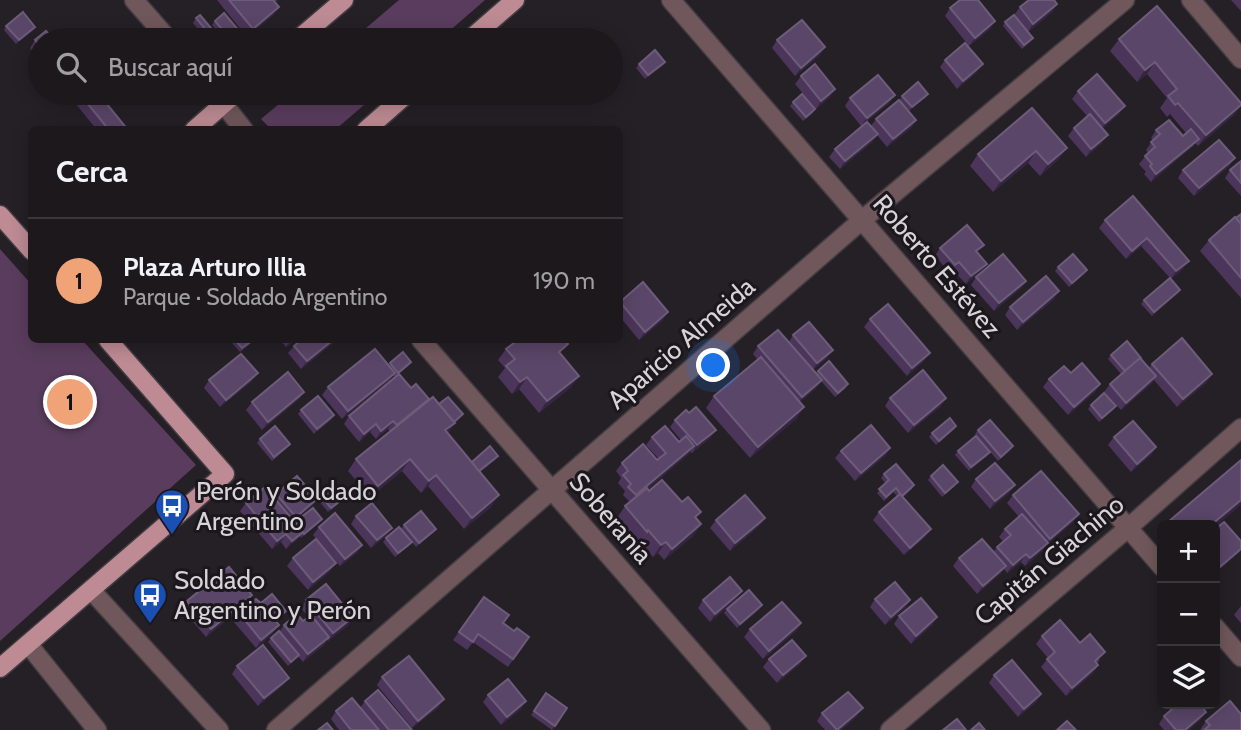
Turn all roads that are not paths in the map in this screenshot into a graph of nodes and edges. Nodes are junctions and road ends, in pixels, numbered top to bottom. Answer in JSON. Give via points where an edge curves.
{"nodes":[{"id":1,"x":134,"y":0,"type":"edge"},
{"id":2,"x":344,"y":0,"type":"edge"},
{"id":3,"x":515,"y":0,"type":"edge"},
{"id":4,"x":671,"y":0,"type":"edge"},
{"id":5,"x":1125,"y":0,"type":"edge"},
{"id":6,"x":1191,"y":0,"type":"edge"},
{"id":7,"x":158,"y":28,"type":"edge"},
{"id":8,"x":311,"y":28,"type":"edge"},
{"id":9,"x":483,"y":28,"type":"edge"},
{"id":10,"x":1241,"y":59,"type":"edge"},
{"id":11,"x":217,"y":105,"type":"edge"},
{"id":12,"x":230,"y":105,"type":"edge"},
{"id":13,"x":394,"y":105,"type":"edge"},
{"id":14,"x":198,"y":126,"type":"edge"},
{"id":15,"x":242,"y":126,"type":"edge"},
{"id":16,"x":371,"y":126,"type":"edge"},
{"id":17,"x":0,"y":215,"type":"edge"},
{"id":18,"x":862,"y":220,"type":"junction"},
{"id":19,"x":28,"y":246,"type":"edge"},
{"id":20,"x":116,"y":343,"type":"edge"},
{"id":21,"x":424,"y":343,"type":"edge"},
{"id":22,"x":1241,"y":428,"type":"edge"},
{"id":23,"x":551,"y":489,"type":"junction"},
{"id":24,"x":1128,"y":528,"type":"junction"},
{"id":25,"x":1157,"y":561,"type":"edge"},
{"id":26,"x":91,"y":590,"type":"junction"},
{"id":27,"x":1220,"y":633,"type":"edge"},
{"id":28,"x":28,"y":644,"type":"junction"},
{"id":29,"x":1241,"y":657,"type":"edge"},
{"id":30,"x":0,"y":668,"type":"edge"},
{"id":31,"x":97,"y":730,"type":"edge"},
{"id":32,"x":219,"y":730,"type":"edge"},
{"id":33,"x":276,"y":730,"type":"edge"},
{"id":34,"x":761,"y":730,"type":"edge"},
{"id":35,"x":890,"y":730,"type":"edge"}],
"edges":[{"from":1,"to":7,"type":"street"},
{"from":2,"to":8,"type":"main road"},
{"from":3,"to":9,"type":"main road"},
{"from":4,"to":18,"type":"street","name":"Roberto Estévez"},
{"from":5,"to":18,"type":"street","name":"Aparicio Almeida"},
{"from":6,"to":10,"type":"street"},
{"from":11,"to":14,"type":"main road"},
{"from":12,"to":15,"type":"street"},
{"from":13,"to":16,"type":"main road"},
{"from":17,"to":19,"type":"main road"},
{"from":18,"to":23,"type":"street","name":"Aparicio Almeida"},
{"from":18,"to":24,"type":"street","name":"Roberto Estévez"},
{"from":20,"to":26,"type":"main road","via":[[225,474]]},
{"from":21,"to":23,"type":"street","name":"Soberanía"},
{"from":22,"to":24,"type":"street","name":"Capitán Giachino"},
{"from":23,"to":33,"type":"street","name":"Aparicio Almeida"},
{"from":23,"to":34,"type":"street","name":"Soberanía"},
{"from":24,"to":25,"type":"street","name":"Roberto Estévez"},
{"from":24,"to":35,"type":"street","name":"Capitán Giachino"},
{"from":26,"to":28,"type":"main road"},
{"from":26,"to":32,"type":"street"},
{"from":27,"to":29,"type":"street"},
{"from":28,"to":30,"type":"main road"},
{"from":28,"to":31,"type":"street"}]}
